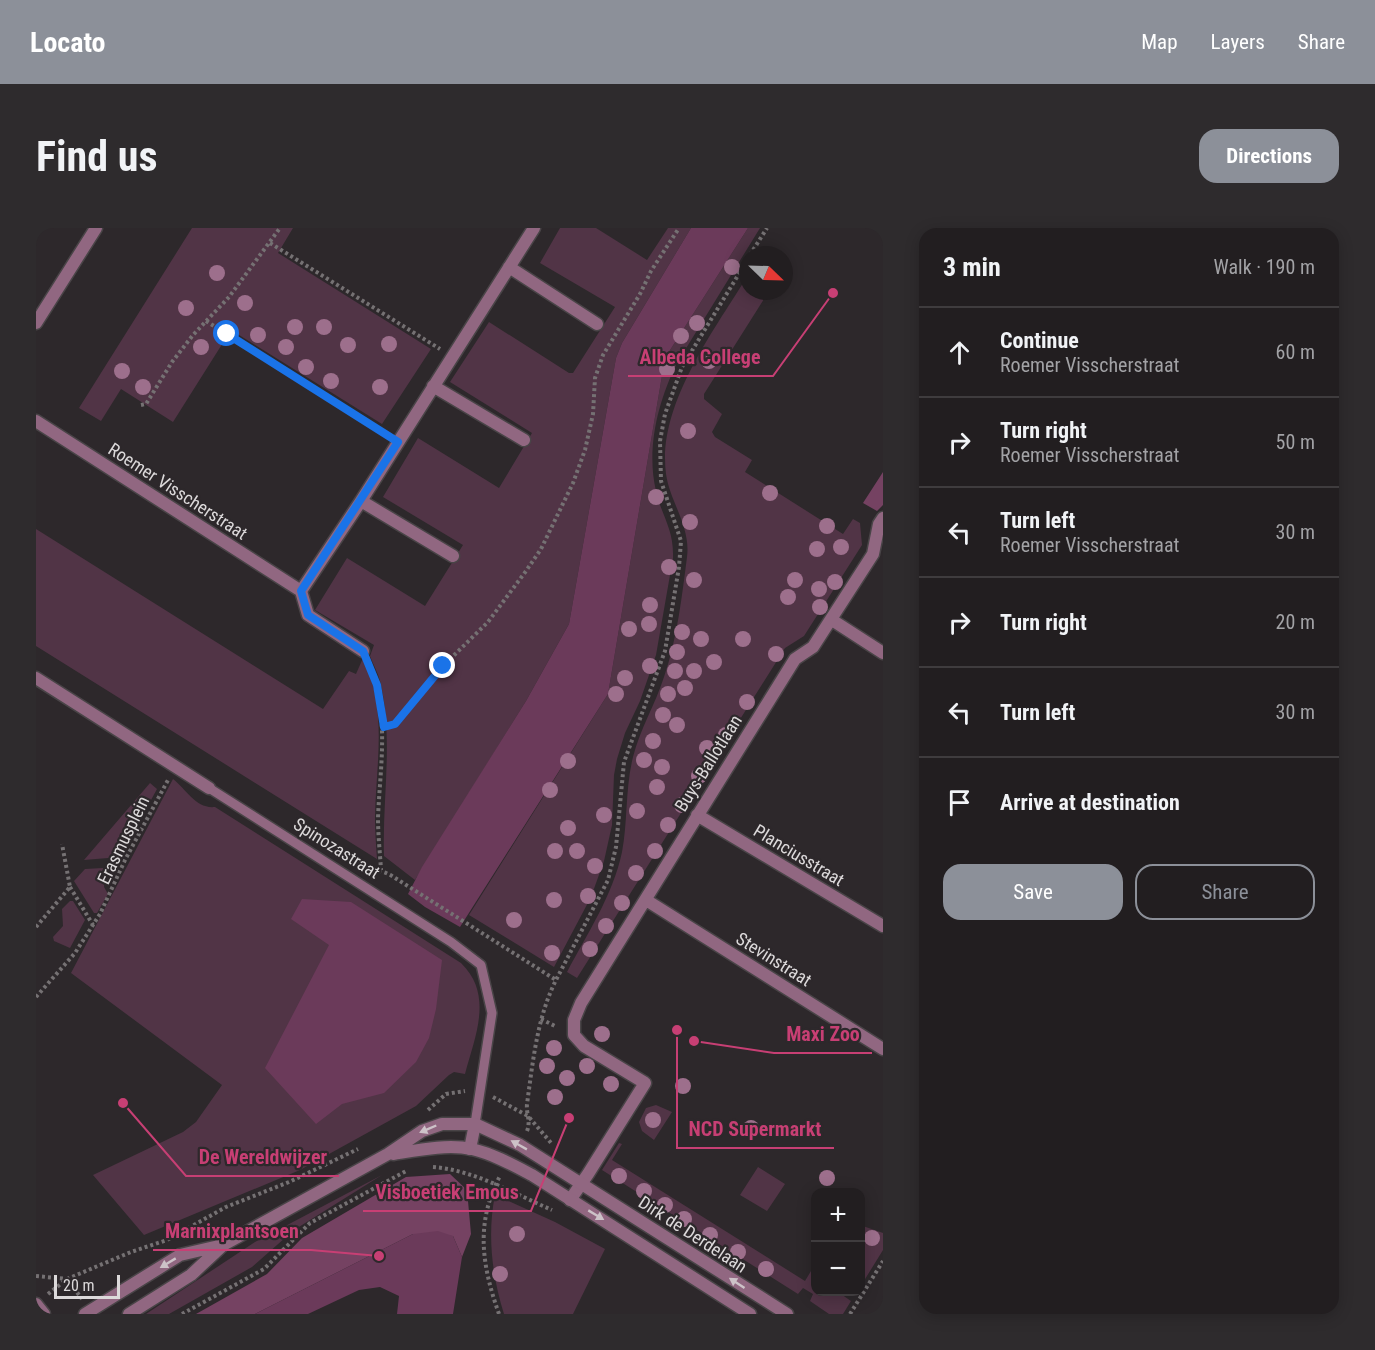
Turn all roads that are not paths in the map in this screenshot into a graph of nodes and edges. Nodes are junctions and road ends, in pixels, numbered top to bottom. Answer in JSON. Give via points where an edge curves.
{"nodes":[{"id":1,"x":96,"y":228,"type":"edge"},
{"id":2,"x":534,"y":228,"type":"edge"},
{"id":3,"x":508,"y":267,"type":"junction"},
{"id":4,"x":36,"y":323,"type":"edge"},
{"id":5,"x":597,"y":324,"type":"dead end"},
{"id":6,"x":433,"y":386,"type":"junction"},
{"id":7,"x":36,"y":421,"type":"edge"},
{"id":8,"x":524,"y":440,"type":"dead end"},
{"id":9,"x":361,"y":501,"type":"junction"},
{"id":10,"x":883,"y":518,"type":"edge"},
{"id":11,"x":453,"y":556,"type":"dead end"},
{"id":12,"x":301,"y":591,"type":"junction"},
{"id":13,"x":832,"y":620,"type":"junction"},
{"id":14,"x":363,"y":651,"type":"road end"},
{"id":15,"x":883,"y":653,"type":"edge"},
{"id":16,"x":36,"y":678,"type":"edge"},
{"id":17,"x":209,"y":788,"type":"joint"},
{"id":18,"x":697,"y":815,"type":"junction"},
{"id":19,"x":646,"y":900,"type":"junction"},
{"id":20,"x":883,"y":926,"type":"edge"},
{"id":21,"x":883,"y":1048,"type":"edge"},
{"id":22,"x":475,"y":1124,"type":"junction"},
{"id":23,"x":470,"y":1149,"type":"junction"},
{"id":24,"x":388,"y":1154,"type":"junction"},
{"id":25,"x":581,"y":1184,"type":"junction"},
{"id":26,"x":570,"y":1200,"type":"junction"},
{"id":27,"x":223,"y":1245,"type":"junction"},
{"id":28,"x":40,"y":1301,"type":"edge"},
{"id":29,"x":88,"y":1312,"type":"edge"},
{"id":30,"x":44,"y":1314,"type":"edge"},
{"id":31,"x":129,"y":1314,"type":"edge"},
{"id":32,"x":750,"y":1314,"type":"edge"},
{"id":33,"x":787,"y":1314,"type":"edge"}],
"edges":[{"from":1,"to":4,"type":"street"},
{"from":2,"to":3,"type":"street"},
{"from":3,"to":5,"type":"street"},
{"from":3,"to":6,"type":"street"},
{"from":6,"to":8,"type":"street"},
{"from":6,"to":9,"type":"street"},
{"from":7,"to":12,"type":"street","name":"Roemer Visscherstraat"},
{"from":9,"to":11,"type":"street"},
{"from":9,"to":12,"type":"street"},
{"from":10,"to":13,"type":"street","name":"Buys-Ballotlaan","via":[[873,554]]},
{"from":12,"to":14,"type":"street","via":[[308,615]]},
{"from":13,"to":15,"type":"street"},
{"from":13,"to":18,"type":"street","name":"Buys-Ballotlaan","via":[[813,647],[795,659]]},
{"from":16,"to":17,"type":"street","name":"Spinozastraat"},
{"from":17,"to":22,"type":"lane","name":"Spinozastraat","via":[[481,965],[492,1013]]},
{"from":18,"to":19,"type":"street","name":"Buys-Ballotlaan"},
{"from":18,"to":20,"type":"street","name":"Planciusstraat"},
{"from":19,"to":21,"type":"street","name":"Stevinstraat"},
{"from":19,"to":25,"type":"street","name":"Buys-Ballotlaan","via":[[574,1020],[574,1035],[584,1046],[645,1083]]},
{"from":22,"to":23,"type":"street"},
{"from":22,"to":24,"type":"street","one_way":true,"via":[[442,1124],[422,1131]]},
{"from":25,"to":22,"type":"street","name":"Dirk de Derdelaan","one_way":true,"via":[[520,1145]]},
{"from":23,"to":24,"type":"street","name":"Dirk de Derdelaan"},
{"from":23,"to":26,"type":"street","name":"Dirk de Derdelaan","via":[[532,1175]]},
{"from":24,"to":27,"type":"street"},
{"from":25,"to":26,"type":"street"},
{"from":33,"to":25,"type":"street","name":"Dirk de Derdelaan","one_way":true},
{"from":26,"to":32,"type":"street","name":"Dirk de Derdelaan","one_way":true},
{"from":27,"to":29,"type":"street","one_way":true,"via":[[180,1256]]},
{"from":27,"to":31,"type":"street","via":[[191,1275]]},
{"from":28,"to":30,"type":"street"}]}
